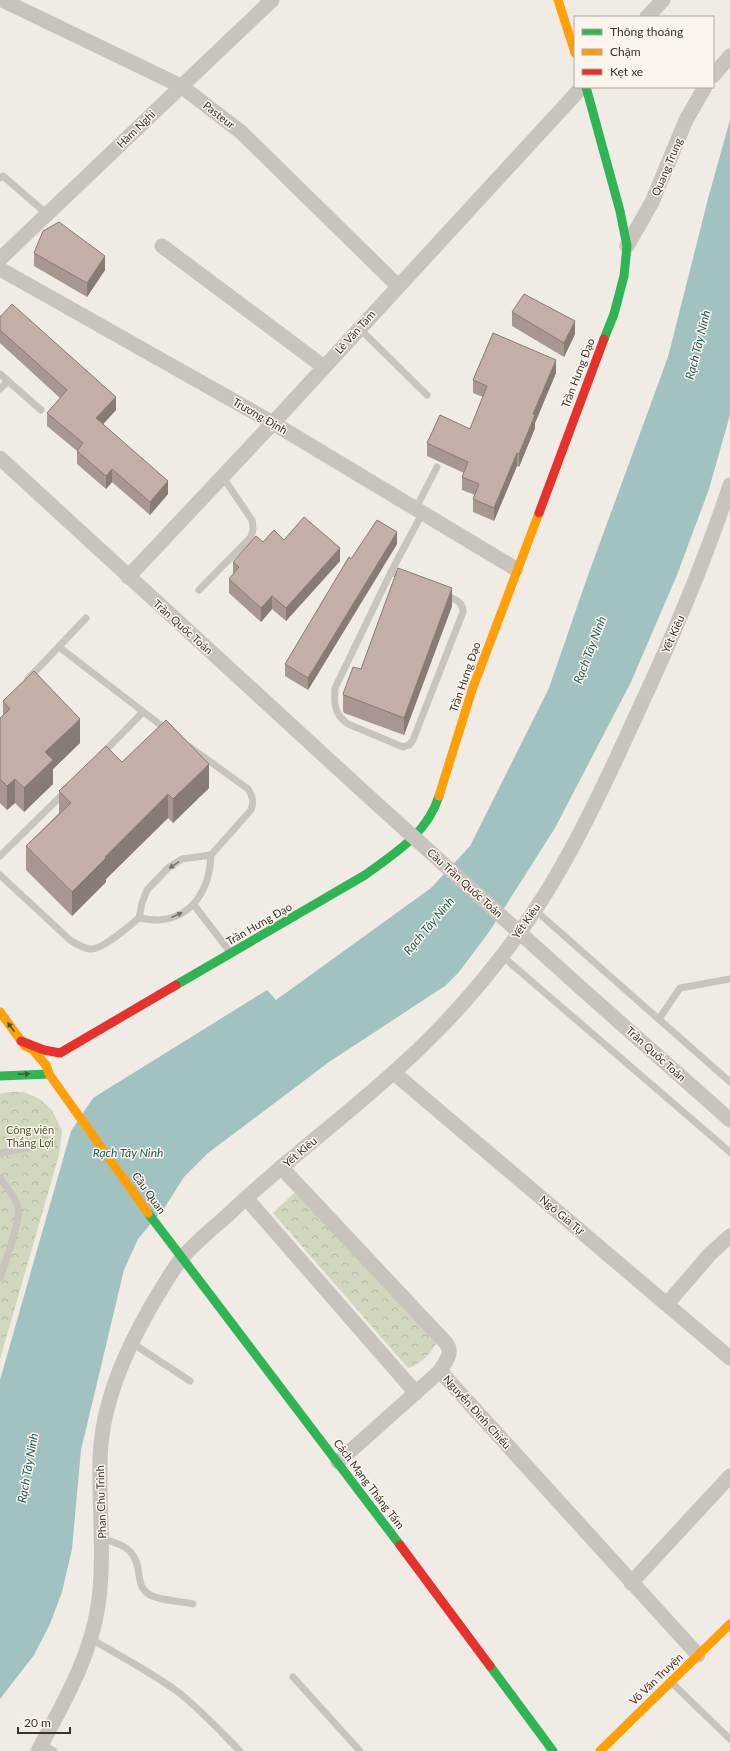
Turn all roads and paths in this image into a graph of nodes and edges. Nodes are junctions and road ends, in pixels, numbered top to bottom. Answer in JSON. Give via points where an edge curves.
{"nodes":[{"id":1,"x":2,"y":0,"type":"edge"},
{"id":2,"x":272,"y":0,"type":"edge"},
{"id":3,"x":558,"y":0,"type":"edge"},
{"id":4,"x":663,"y":0,"type":"edge"},
{"id":5,"x":648,"y":16,"type":"edge"},
{"id":6,"x":574,"y":50,"type":"edge"},
{"id":7,"x":730,"y":56,"type":"edge"},
{"id":8,"x":714,"y":75,"type":"edge"},
{"id":9,"x":181,"y":86,"type":"junction"},
{"id":10,"x":581,"y":88,"type":"edge"},
{"id":11,"x":586,"y":88,"type":"edge"},
{"id":12,"x":705,"y":88,"type":"edge"},
{"id":13,"x":0,"y":178,"type":"edge"},
{"id":14,"x":47,"y":214,"type":"junction"},
{"id":15,"x":162,"y":246,"type":"dead end"},
{"id":16,"x":627,"y":246,"type":"junction"},
{"id":17,"x":0,"y":259,"type":"edge"},
{"id":18,"x":0,"y":270,"type":"edge"},
{"id":19,"x":398,"y":286,"type":"junction"},
{"id":20,"x":359,"y":328,"type":"junction"},
{"id":21,"x":324,"y":367,"type":"junction"},
{"id":22,"x":0,"y":374,"type":"edge"},
{"id":23,"x":8,"y":381,"type":"junction"},
{"id":24,"x":0,"y":389,"type":"edge"},
{"id":25,"x":426,"y":395,"type":"dead end"},
{"id":26,"x":41,"y":410,"type":"dead end"},
{"id":27,"x":273,"y":423,"type":"junction"},
{"id":28,"x":0,"y":458,"type":"edge"},
{"id":29,"x":437,"y":467,"type":"dead end"},
{"id":30,"x":222,"y":476,"type":"junction"},
{"id":31,"x":730,"y":485,"type":"edge"},
{"id":32,"x":420,"y":510,"type":"junction"},
{"id":33,"x":516,"y":569,"type":"junction"},
{"id":34,"x":391,"y":572,"type":"junction"},
{"id":35,"x":128,"y":577,"type":"junction"},
{"id":36,"x":412,"y":581,"type":"edge"},
{"id":37,"x":199,"y":590,"type":"dead end"},
{"id":38,"x":439,"y":593,"type":"edge"},
{"id":39,"x":86,"y":618,"type":"dead end"},
{"id":40,"x":59,"y":646,"type":"junction"},
{"id":41,"x":21,"y":685,"type":"edge"},
{"id":42,"x":143,"y":712,"type":"junction"},
{"id":43,"x":174,"y":735,"type":"edge"},
{"id":44,"x":186,"y":744,"type":"edge"},
{"id":45,"x":94,"y":762,"type":"edge"},
{"id":46,"x":72,"y":784,"type":"edge"},
{"id":47,"x":367,"y":795,"type":"joint"},
{"id":48,"x":211,"y":855,"type":"junction"},
{"id":49,"x":0,"y":856,"type":"edge"},
{"id":50,"x":0,"y":875,"type":"edge"},
{"id":51,"x":194,"y":905,"type":"junction"},
{"id":52,"x":535,"y":910,"type":"junction"},
{"id":53,"x":139,"y":918,"type":"junction"},
{"id":54,"x":232,"y":953,"type":"junction"},
{"id":55,"x":501,"y":955,"type":"junction"},
{"id":56,"x":730,"y":979,"type":"edge"},
{"id":57,"x":581,"y":988,"type":"joint"},
{"id":58,"x":0,"y":1012,"type":"edge"},
{"id":59,"x":659,"y":1019,"type":"junction"},
{"id":60,"x":23,"y":1043,"type":"junction"},
{"id":61,"x":60,"y":1053,"type":"junction"},
{"id":62,"x":394,"y":1073,"type":"junction"},
{"id":63,"x":0,"y":1076,"type":"edge"},
{"id":64,"x":50,"y":1076,"type":"junction"},
{"id":65,"x":730,"y":1082,"type":"edge"},
{"id":66,"x":730,"y":1120,"type":"edge"},
{"id":67,"x":53,"y":1143,"type":"dead end"},
{"id":68,"x":730,"y":1152,"type":"edge"},
{"id":69,"x":0,"y":1153,"type":"edge"},
{"id":70,"x":281,"y":1167,"type":"junction"},
{"id":71,"x":0,"y":1178,"type":"edge"},
{"id":72,"x":246,"y":1198,"type":"junction"},
{"id":73,"x":162,"y":1233,"type":"joint"},
{"id":74,"x":730,"y":1236,"type":"edge"},
{"id":75,"x":182,"y":1258,"type":"junction"},
{"id":76,"x":0,"y":1278,"type":"edge"},
{"id":77,"x":667,"y":1304,"type":"junction"},
{"id":78,"x":132,"y":1343,"type":"junction"},
{"id":79,"x":730,"y":1358,"type":"edge"},
{"id":80,"x":440,"y":1371,"type":"junction"},
{"id":81,"x":190,"y":1381,"type":"dead end"},
{"id":82,"x":416,"y":1393,"type":"junction"},
{"id":83,"x":338,"y":1462,"type":"junction"},
{"id":84,"x":730,"y":1476,"type":"edge"},
{"id":85,"x":102,"y":1538,"type":"junction"},
{"id":86,"x":631,"y":1583,"type":"junction"},
{"id":87,"x":193,"y":1604,"type":"dead end"},
{"id":88,"x":730,"y":1624,"type":"edge"},
{"id":89,"x":91,"y":1639,"type":"junction"},
{"id":90,"x":698,"y":1654,"type":"junction"},
{"id":91,"x":292,"y":1677,"type":"dead end"},
{"id":92,"x":671,"y":1682,"type":"junction"},
{"id":93,"x":730,"y":1739,"type":"edge"},
{"id":94,"x":45,"y":1748,"type":"edge"},
{"id":95,"x":240,"y":1751,"type":"edge"},
{"id":96,"x":360,"y":1751,"type":"edge"},
{"id":97,"x":553,"y":1751,"type":"edge"},
{"id":98,"x":600,"y":1751,"type":"edge"}],
"edges":[{"from":1,"to":9,"type":"street","name":"Pasteur"},
{"from":2,"to":9,"type":"street","name":"Hàm Nghi"},
{"from":3,"to":6,"type":"street"},
{"from":4,"to":5,"type":"street"},
{"from":7,"to":8,"type":"street"},
{"from":9,"to":14,"type":"street","name":"Hàm Nghi"},
{"from":9,"to":19,"type":"street","name":"Pasteur","via":[[241,132]]},
{"from":10,"to":19,"type":"street","name":"Lê Văn Tám"},
{"from":11,"to":16,"type":"street","name":"Trần Hưng Đạo"},
{"from":12,"to":16,"type":"street","name":"Quang Trung","via":[[686,120],[652,202]]},
{"from":13,"to":14,"type":"lane","via":[[3,176]]},
{"from":14,"to":17,"type":"street","name":"Hàm Nghi"},
{"from":15,"to":21,"type":"street"},
{"from":16,"to":33,"type":"street","name":"Trần Hưng Đạo","via":[[624,276],[614,314]]},
{"from":18,"to":27,"type":"street","name":"Trương Định"},
{"from":19,"to":20,"type":"street","name":"Lê Văn Tám"},
{"from":20,"to":21,"type":"street","name":"Lê Văn Tám"},
{"from":20,"to":25,"type":"lane"},
{"from":21,"to":27,"type":"street","name":"Lê Văn Tám"},
{"from":22,"to":23,"type":"lane"},
{"from":23,"to":24,"type":"lane"},
{"from":23,"to":26,"type":"lane"},
{"from":27,"to":30,"type":"street","name":"Lê Văn Tám"},
{"from":27,"to":32,"type":"street","name":"Trương Định"},
{"from":28,"to":35,"type":"street","name":"Trần Quốc Toản"},
{"from":29,"to":32,"type":"lane"},
{"from":30,"to":35,"type":"street","name":"Lê Văn Tám"},
{"from":30,"to":37,"type":"lane","via":[[252,520],[253,529],[251,536]]},
{"from":31,"to":52,"type":"street","name":"Yết Kiêu","via":[[678,626],[568,856]]},
{"from":32,"to":33,"type":"street","name":"Trương Định"},
{"from":32,"to":34,"type":"lane"},
{"from":33,"to":54,"type":"street","name":"Trần Hưng Đạo","via":[[472,690],[436,805],[417,834],[365,875]]},
{"from":34,"to":36,"type":"lane"},
{"from":34,"to":38,"type":"lane","via":[[335,688],[334,705],[341,719],[348,724],[403,747],[413,740],[463,612],[460,602]]},
{"from":35,"to":47,"type":"street","name":"Trần Quốc Toản"},
{"from":39,"to":40,"type":"lane"},
{"from":40,"to":41,"type":"lane"},
{"from":40,"to":42,"type":"lane"},
{"from":42,"to":43,"type":"lane"},
{"from":42,"to":45,"type":"lane"},
{"from":44,"to":48,"type":"lane","via":[[248,789],[253,800],[251,810]]},
{"from":46,"to":49,"type":"lane"},
{"from":47,"to":57,"type":"street","name":"Cầu Trần Quốc Toản","bridge":true},
{"from":48,"to":51,"type":"lane","via":[[204,889]]},
{"from":48,"to":53,"type":"lane","one_way":true,"via":[[182,859],[168,868],[147,890]]},
{"from":50,"to":53,"type":"lane","via":[[70,940],[84,948],[91,950],[100,947]]},
{"from":53,"to":51,"type":"lane","one_way":true,"via":[[171,918]]},
{"from":51,"to":54,"type":"lane"},
{"from":52,"to":55,"type":"street","name":"Yết Kiêu"},
{"from":52,"to":59,"type":"lane"},
{"from":54,"to":61,"type":"street","name":"Trần Hưng Đạo"},
{"from":55,"to":62,"type":"street","name":"Yết Kiêu","via":[[478,986]]},
{"from":55,"to":68,"type":"lane"},
{"from":56,"to":59,"type":"lane","via":[[680,988]]},
{"from":57,"to":66,"type":"street","name":"Trần Quốc Toản"},
{"from":60,"to":58,"type":"street","one_way":true},
{"from":59,"to":65,"type":"lane"},
{"from":60,"to":61,"type":"street"},
{"from":60,"to":64,"type":"street","via":[[26,1055],[39,1071]]},
{"from":61,"to":64,"type":"street"},
{"from":62,"to":70,"type":"street","name":"Yết Kiêu"},
{"from":62,"to":77,"type":"street","name":"Ngô Gia Tự"},
{"from":63,"to":64,"type":"street","one_way":true},
{"from":64,"to":73,"type":"street","name":"Cầu Quan"},
{"from":67,"to":69,"type":"lane"},
{"from":70,"to":72,"type":"street","name":"Yết Kiêu"},
{"from":70,"to":80,"type":"street","name":"Nguyễn Đình Chiểu","via":[[446,1343],[450,1349],[449,1356]]},
{"from":71,"to":76,"type":"lane","via":[[19,1208],[16,1228]]},
{"from":72,"to":75,"type":"street","name":"Yết Kiêu"},
{"from":72,"to":82,"type":"street"},
{"from":73,"to":75,"type":"street","name":"Cách Mạng Tháng Tám"},
{"from":74,"to":77,"type":"street","via":[[710,1254]]},
{"from":75,"to":78,"type":"street","name":"Phan Chu Trinh"},
{"from":75,"to":83,"type":"street","name":"Cách Mạng Tháng Tám"},
{"from":77,"to":79,"type":"street","name":"Ngô Gia Tự"},
{"from":78,"to":81,"type":"lane"},
{"from":78,"to":85,"type":"street","name":"Phan Chu Trinh","via":[[104,1419],[100,1462]]},
{"from":80,"to":82,"type":"street"},
{"from":80,"to":86,"type":"street","name":"Nguyễn Đình Chiểu"},
{"from":82,"to":83,"type":"street"},
{"from":83,"to":97,"type":"street","name":"Cách Mạng Tháng Tám"},
{"from":84,"to":86,"type":"street"},
{"from":85,"to":87,"type":"lane","via":[[127,1549],[133,1555],[143,1590],[151,1595]]},
{"from":85,"to":89,"type":"street","name":"Phan Chu Trinh","via":[[102,1573]]},
{"from":86,"to":90,"type":"street","name":"Nguyễn Đình Chiểu"},
{"from":88,"to":90,"type":"street","name":"Võ Văn Truyện"},
{"from":89,"to":94,"type":"street","name":"Phan Chu Trinh"},
{"from":89,"to":95,"type":"lane","via":[[178,1692]]},
{"from":90,"to":92,"type":"street","name":"Võ Văn Truyện"},
{"from":91,"to":96,"type":"lane"},
{"from":92,"to":93,"type":"lane"},
{"from":92,"to":98,"type":"street","name":"Võ Văn Truyện"}]}
